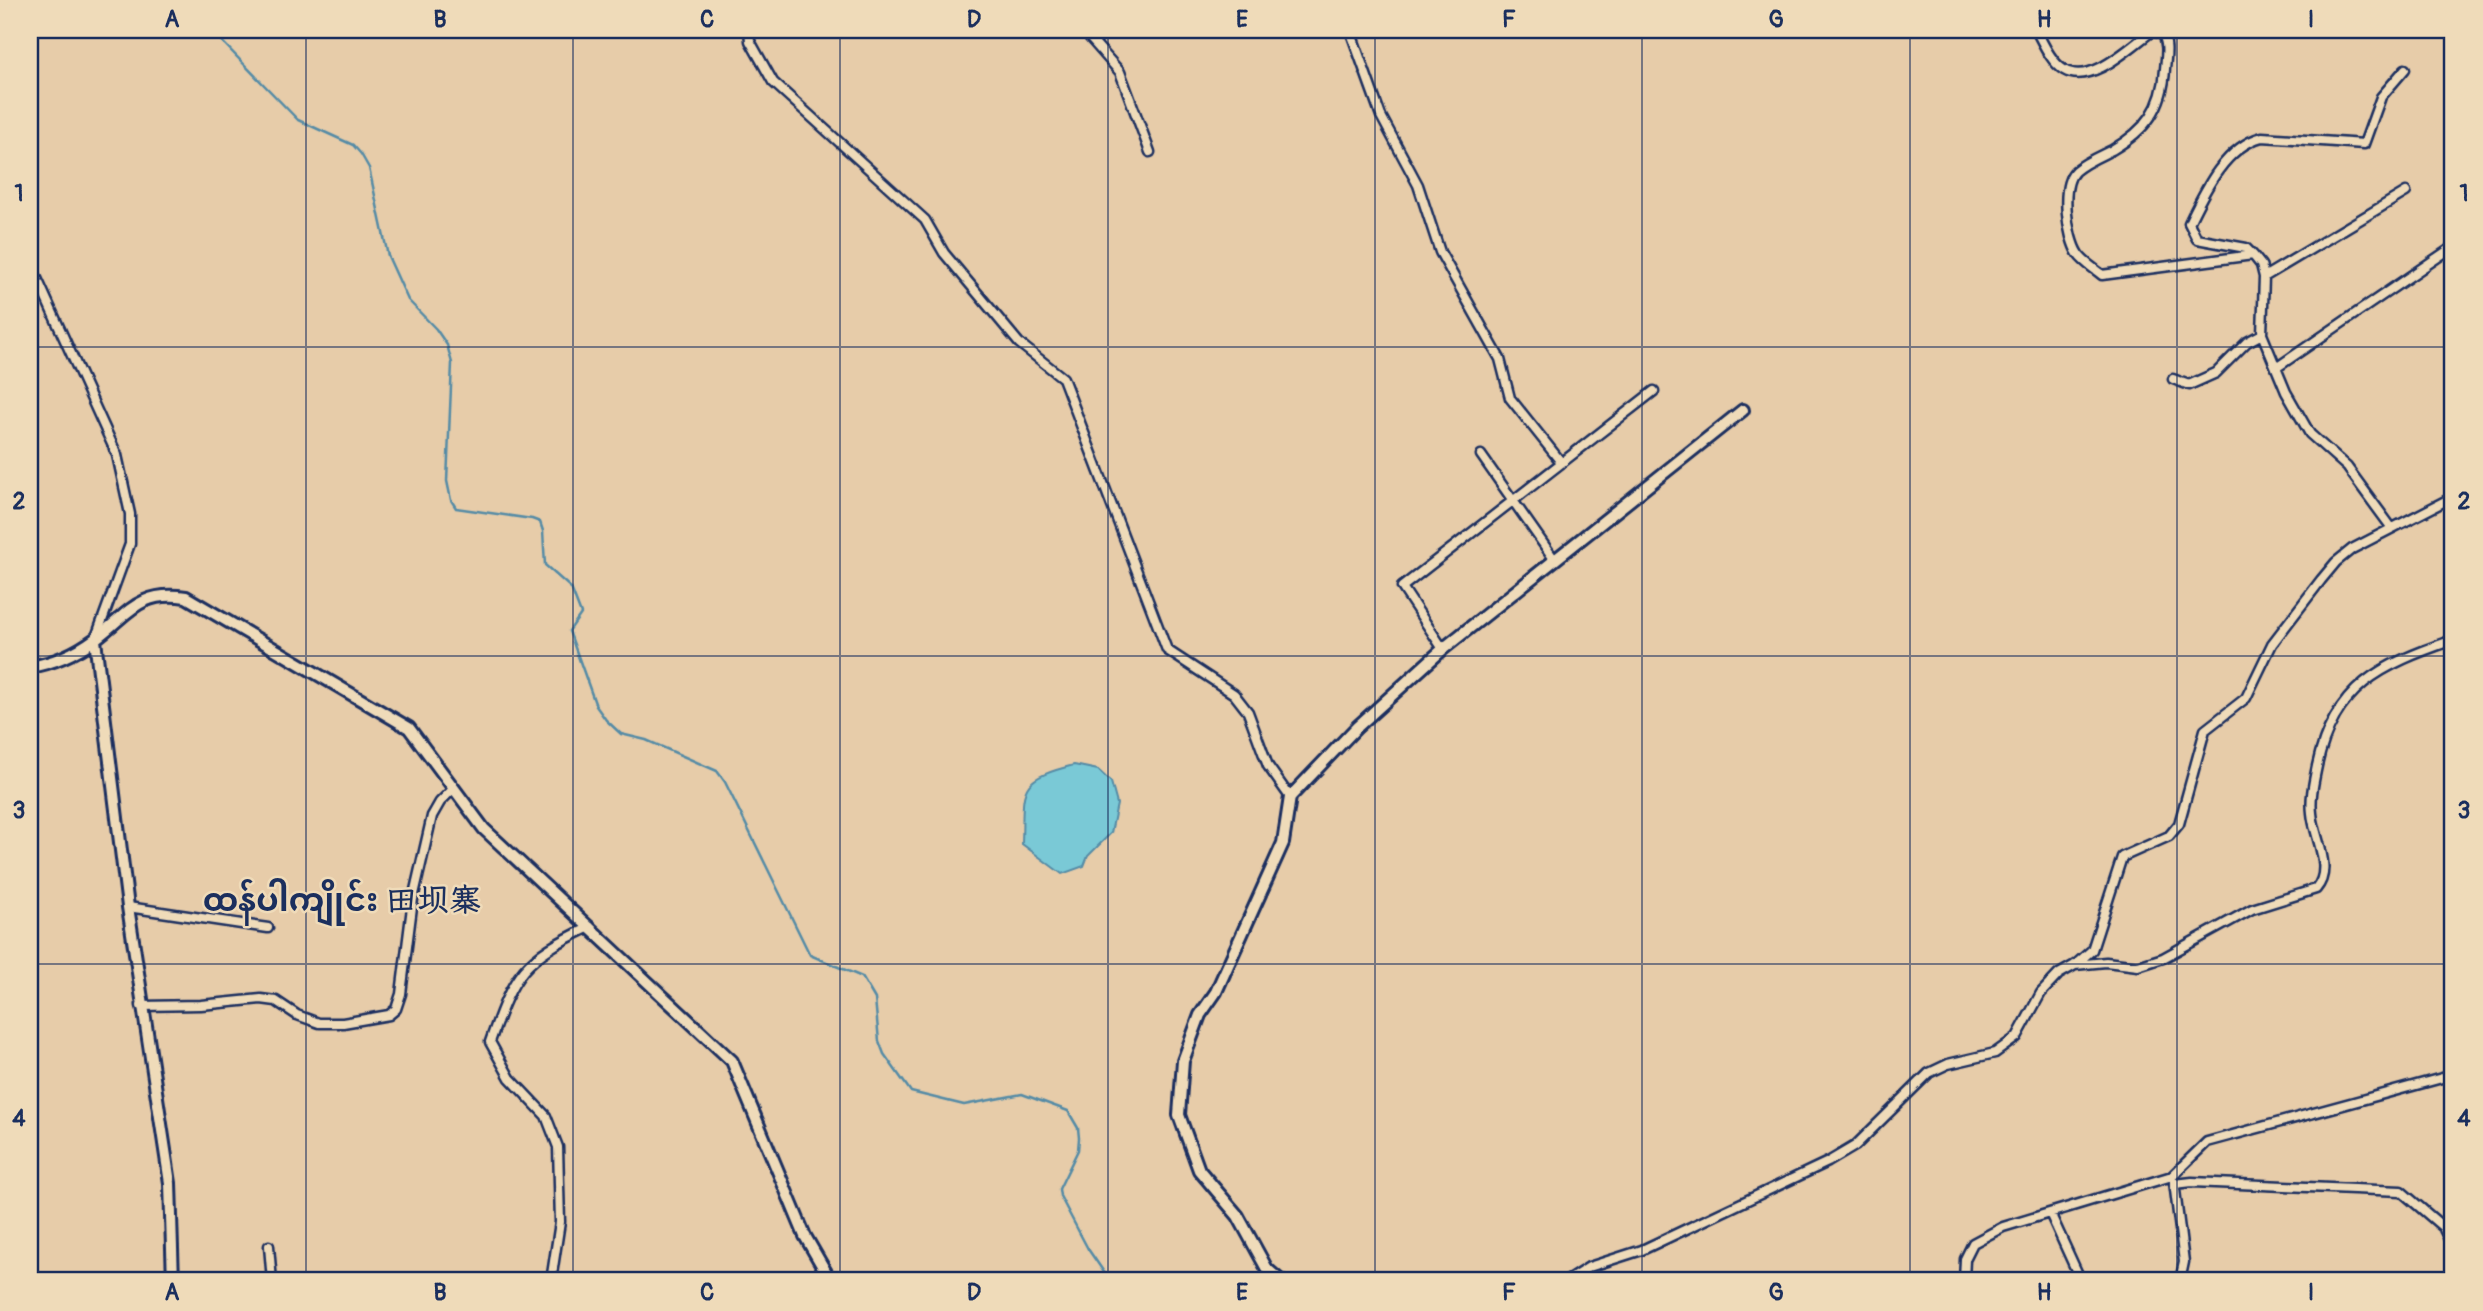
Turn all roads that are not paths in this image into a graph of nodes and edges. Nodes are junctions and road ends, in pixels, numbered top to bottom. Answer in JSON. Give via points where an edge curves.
{"nodes":[{"id":1,"x":749,"y":30,"type":"edge"},
{"id":2,"x":1083,"y":30,"type":"edge"},
{"id":3,"x":1350,"y":30,"type":"edge"},
{"id":4,"x":2036,"y":30,"type":"edge"},
{"id":5,"x":2405,"y":69,"type":"dead end"},
{"id":6,"x":1150,"y":152,"type":"dead end"},
{"id":7,"x":2406,"y":192,"type":"dead end"},
{"id":8,"x":2453,"y":253,"type":"edge"},
{"id":9,"x":2253,"y":255,"type":"junction"},
{"id":10,"x":30,"y":263,"type":"edge"},
{"id":11,"x":2264,"y":277,"type":"junction"},
{"id":12,"x":2262,"y":334,"type":"junction"},
{"id":13,"x":2276,"y":368,"type":"junction"},
{"id":14,"x":2173,"y":379,"type":"dead end"},
{"id":15,"x":1654,"y":391,"type":"dead end"},
{"id":16,"x":1743,"y":410,"type":"dead end"},
{"id":17,"x":1481,"y":454,"type":"dead end"},
{"id":18,"x":1561,"y":462,"type":"junction"},
{"id":19,"x":2453,"y":497,"type":"edge"},
{"id":20,"x":1514,"y":501,"type":"junction"},
{"id":21,"x":2391,"y":527,"type":"junction"},
{"id":22,"x":1554,"y":559,"type":"junction"},
{"id":23,"x":95,"y":640,"type":"junction"},
{"id":24,"x":2453,"y":640,"type":"edge"},
{"id":25,"x":1443,"y":649,"type":"junction"},
{"id":26,"x":30,"y":667,"type":"edge"},
{"id":27,"x":453,"y":789,"type":"junction"},
{"id":28,"x":1290,"y":797,"type":"junction"},
{"id":29,"x":128,"y":907,"type":"junction"},
{"id":30,"x":590,"y":927,"type":"junction"},
{"id":31,"x":268,"y":928,"type":"dead end"},
{"id":32,"x":2075,"y":965,"type":"junction"},
{"id":33,"x":141,"y":1006,"type":"junction"},
{"id":34,"x":2453,"y":1075,"type":"edge"},
{"id":35,"x":2174,"y":1180,"type":"junction"},
{"id":36,"x":2050,"y":1213,"type":"junction"},
{"id":37,"x":269,"y":1246,"type":"dead end"},
{"id":38,"x":2453,"y":1247,"type":"edge"},
{"id":39,"x":173,"y":1281,"type":"edge"},
{"id":40,"x":272,"y":1281,"type":"edge"},
{"id":41,"x":551,"y":1281,"type":"edge"},
{"id":42,"x":831,"y":1281,"type":"edge"},
{"id":43,"x":1280,"y":1281,"type":"edge"},
{"id":44,"x":1567,"y":1281,"type":"edge"},
{"id":45,"x":1964,"y":1281,"type":"edge"},
{"id":46,"x":2081,"y":1281,"type":"edge"},
{"id":47,"x":2180,"y":1281,"type":"edge"}],
"edges":[{"from":1,"to":28,"type":"street","via":[[750,41],[773,82],[925,220],[958,272],[1019,343],[1063,378],[1167,650],[1234,694],[1248,712],[1268,766]]},
{"from":2,"to":6,"type":"street","via":[[1120,72]]},
{"from":3,"to":18,"type":"street","via":[[1381,116],[1418,185],[1444,262],[1500,359],[1510,398]]},
{"from":4,"to":9,"type":"street","via":[[2052,58],[2074,74],[2094,71],[2151,33],[2162,33],[2167,41],[2164,93],[2158,109],[2133,134],[2083,165],[2069,180],[2068,222],[2077,253],[2102,275]]},
{"from":5,"to":9,"type":"street","via":[[2381,97],[2364,144],[2262,137],[2234,151],[2189,223],[2197,239],[2246,248]]},
{"from":7,"to":11,"type":"street"},
{"from":8,"to":13,"type":"street","via":[[2450,249]]},
{"from":9,"to":11,"type":"street"},
{"from":10,"to":23,"type":"street","via":[[117,455],[130,514],[130,544]]},
{"from":11,"to":12,"type":"street"},
{"from":12,"to":13,"type":"street"},
{"from":12,"to":14,"type":"street","via":[[2247,342],[2216,373],[2189,385]]},
{"from":13,"to":21,"type":"street","via":[[2310,434],[2347,467]]},
{"from":15,"to":18,"type":"street"},
{"from":16,"to":22,"type":"main road"},
{"from":17,"to":20,"type":"street"},
{"from":18,"to":20,"type":"street"},
{"from":19,"to":21,"type":"street"},
{"from":20,"to":22,"type":"street"},
{"from":20,"to":25,"type":"street","via":[[1402,587]]},
{"from":21,"to":32,"type":"street","via":[[2336,562],[2272,644],[2246,698],[2205,730],[2179,824],[2169,836],[2122,857],[2092,950]]},
{"from":22,"to":25,"type":"main road"},
{"from":23,"to":26,"type":"main road","via":[[47,664]]},
{"from":23,"to":27,"type":"main road","via":[[135,605],[162,594],[186,597],[409,727]]},
{"from":23,"to":29,"type":"main road"},
{"from":24,"to":32,"type":"street","via":[[2382,670],[2348,694],[2333,716],[2312,790],[2311,812],[2325,869],[2316,889],[2252,909],[2163,958],[2138,966]]},
{"from":25,"to":28,"type":"main road","via":[[1357,727]]},
{"from":27,"to":30,"type":"main road","via":[[484,829]]},
{"from":27,"to":33,"type":"street","via":[[432,816],[413,899],[401,994],[389,1015],[319,1023],[276,1001],[261,999]]},
{"from":28,"to":43,"type":"main road","via":[[1283,843],[1183,1061],[1180,1115],[1199,1170],[1238,1216],[1267,1269]]},
{"from":29,"to":31,"type":"street"},
{"from":29,"to":33,"type":"main road"},
{"from":30,"to":41,"type":"street","via":[[548,947],[528,964],[506,996],[489,1042],[510,1078],[546,1116],[558,1147],[561,1222]]},
{"from":30,"to":42,"type":"main road","via":[[732,1061],[805,1236]]},
{"from":32,"to":44,"type":"street","via":[[2041,993],[2017,1037],[1996,1052],[1929,1073],[1855,1146],[1734,1208],[1642,1250],[1589,1267]]},
{"from":33,"to":39,"type":"main road","via":[[170,1183]]},
{"from":34,"to":35,"type":"street","via":[[2207,1142]]},
{"from":35,"to":36,"type":"street"},
{"from":35,"to":38,"type":"street","via":[[2401,1191],[2443,1227]]},
{"from":35,"to":47,"type":"street","via":[[2184,1262]]},
{"from":36,"to":45,"type":"street","via":[[2003,1227],[1973,1243],[1965,1259]]},
{"from":36,"to":46,"type":"street"},
{"from":37,"to":40,"type":"street"}]}
